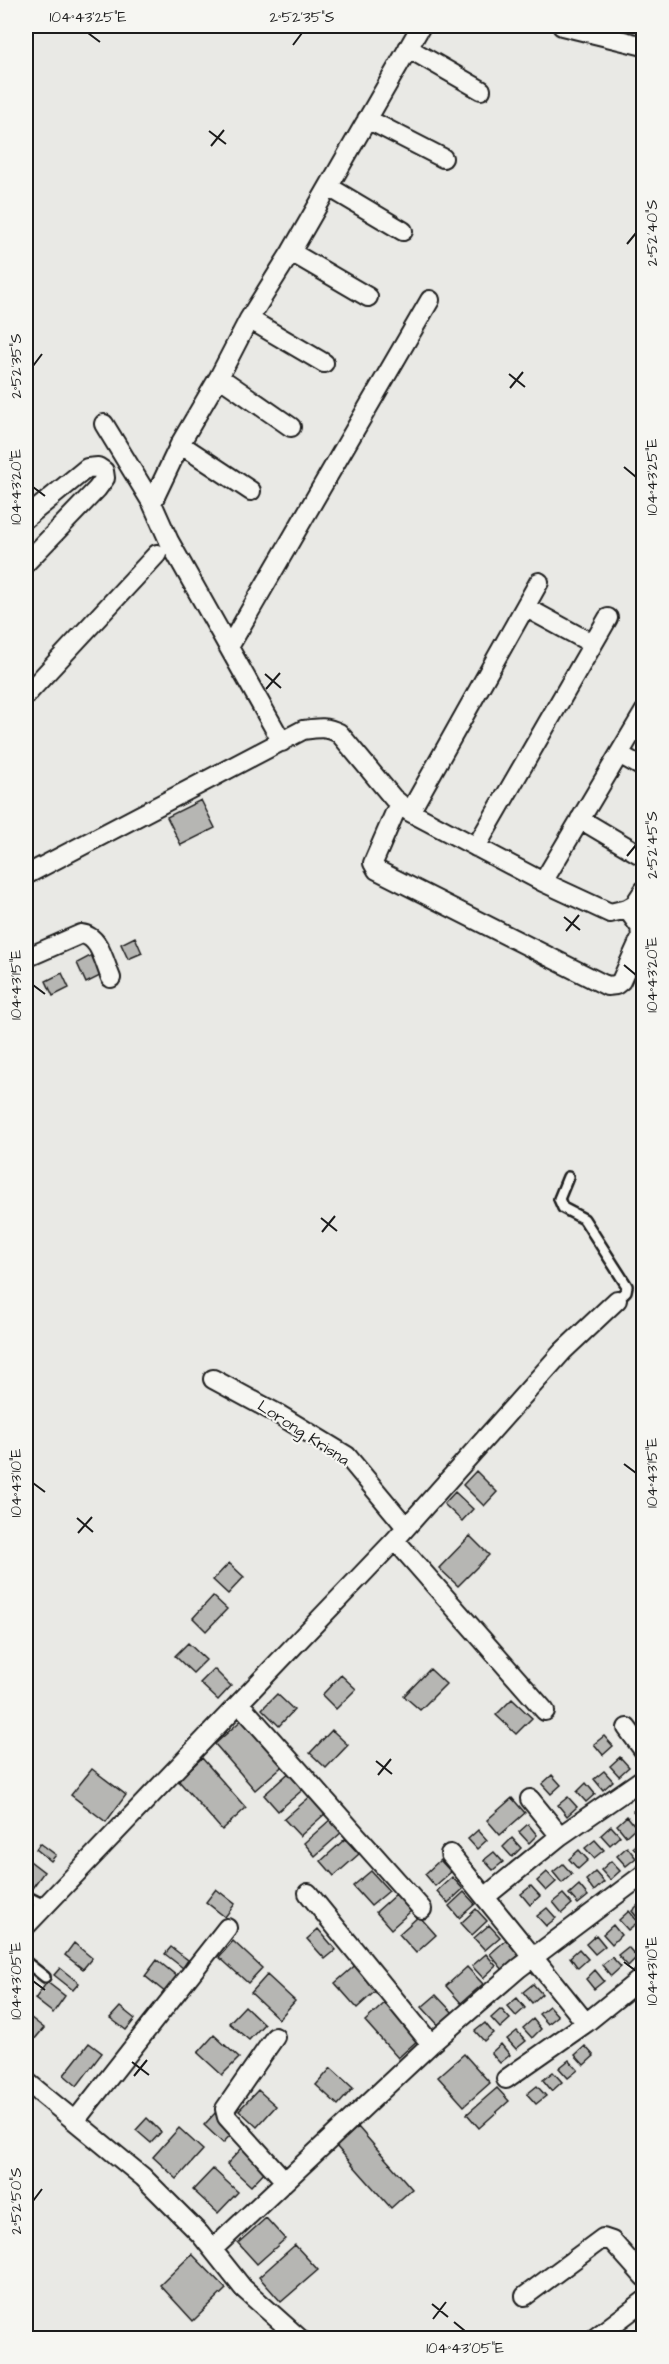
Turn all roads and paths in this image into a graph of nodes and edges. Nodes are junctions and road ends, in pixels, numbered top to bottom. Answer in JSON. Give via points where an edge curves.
{"nodes":[{"id":1,"x":421,"y":26,"type":"edge"},
{"id":2,"x":561,"y":26,"type":"edge"},
{"id":3,"x":644,"y":46,"type":"edge"},
{"id":4,"x":408,"y":48,"type":"junction"},
{"id":5,"x":481,"y":90,"type":"dead end"},
{"id":6,"x":367,"y":119,"type":"junction"},
{"id":7,"x":443,"y":158,"type":"dead end"},
{"id":8,"x":329,"y":187,"type":"junction"},
{"id":9,"x":403,"y":231,"type":"dead end"},
{"id":10,"x":291,"y":252,"type":"junction"},
{"id":11,"x":368,"y":297,"type":"dead end"},
{"id":12,"x":430,"y":300,"type":"dead end"},
{"id":13,"x":249,"y":319,"type":"junction"},
{"id":14,"x":324,"y":363,"type":"dead end"},
{"id":15,"x":219,"y":377,"type":"junction"},
{"id":16,"x":104,"y":424,"type":"dead end"},
{"id":17,"x":291,"y":426,"type":"dead end"},
{"id":18,"x":180,"y":444,"type":"junction"},
{"id":19,"x":250,"y":491,"type":"dead end"},
{"id":20,"x":152,"y":503,"type":"junction"},
{"id":21,"x":26,"y":518,"type":"edge"},
{"id":22,"x":157,"y":554,"type":"dead end"},
{"id":23,"x":26,"y":563,"type":"edge"},
{"id":24,"x":539,"y":582,"type":"dead end"},
{"id":25,"x":525,"y":607,"type":"junction"},
{"id":26,"x":608,"y":618,"type":"dead end"},
{"id":27,"x":593,"y":644,"type":"junction"},
{"id":28,"x":229,"y":646,"type":"junction"},
{"id":29,"x":26,"y":695,"type":"edge"},
{"id":30,"x":644,"y":712,"type":"edge"},
{"id":31,"x":282,"y":742,"type":"junction"},
{"id":32,"x":619,"y":754,"type":"junction"},
{"id":33,"x":644,"y":768,"type":"edge"},
{"id":34,"x":405,"y":807,"type":"junction"},
{"id":35,"x":580,"y":819,"type":"junction"},
{"id":36,"x":476,"y":847,"type":"junction"},
{"id":37,"x":644,"y":857,"type":"edge"},
{"id":38,"x":27,"y":871,"type":"edge"},
{"id":39,"x":543,"y":882,"type":"junction"},
{"id":40,"x":644,"y":890,"type":"edge"},
{"id":41,"x":627,"y":909,"type":"junction"},
{"id":42,"x":26,"y":958,"type":"edge"},
{"id":43,"x":111,"y":978,"type":"dead end"},
{"id":44,"x":568,"y":1177,"type":"dead end"},
{"id":45,"x":617,"y":1300,"type":"joint"},
{"id":46,"x":213,"y":1379,"type":"dead end"},
{"id":47,"x":401,"y":1533,"type":"junction"},
{"id":48,"x":238,"y":1702,"type":"junction"},
{"id":49,"x":545,"y":1711,"type":"dead end"},
{"id":50,"x":627,"y":1728,"type":"dead end"},
{"id":51,"x":644,"y":1750,"type":"edge"},
{"id":52,"x":644,"y":1778,"type":"edge"},
{"id":53,"x":530,"y":1799,"type":"dead end"},
{"id":54,"x":560,"y":1836,"type":"junction"},
{"id":55,"x":450,"y":1854,"type":"dead end"},
{"id":56,"x":644,"y":1874,"type":"edge"},
{"id":57,"x":308,"y":1893,"type":"dead end"},
{"id":58,"x":26,"y":1896,"type":"edge"},
{"id":59,"x":485,"y":1897,"type":"junction"},
{"id":60,"x":44,"y":1905,"type":"junction"},
{"id":61,"x":422,"y":1909,"type":"dead end"},
{"id":62,"x":26,"y":1926,"type":"edge"},
{"id":63,"x":227,"y":1928,"type":"dead end"},
{"id":64,"x":532,"y":1958,"type":"junction"},
{"id":65,"x":26,"y":1962,"type":"edge"},
{"id":66,"x":45,"y":1977,"type":"dead end"},
{"id":67,"x":644,"y":1977,"type":"edge"},
{"id":68,"x":586,"y":2022,"type":"junction"},
{"id":69,"x":275,"y":2037,"type":"dead end"},
{"id":70,"x":431,"y":2044,"type":"junction"},
{"id":71,"x":506,"y":2079,"type":"dead end"},
{"id":72,"x":26,"y":2080,"type":"edge"},
{"id":73,"x":75,"y":2121,"type":"junction"},
{"id":74,"x":285,"y":2181,"type":"junction"},
{"id":75,"x":213,"y":2249,"type":"junction"},
{"id":76,"x":644,"y":2277,"type":"edge"},
{"id":77,"x":525,"y":2296,"type":"dead end"},
{"id":78,"x":644,"y":2301,"type":"edge"},
{"id":79,"x":299,"y":2338,"type":"edge"},
{"id":80,"x":595,"y":2338,"type":"edge"}],
"edges":[{"from":1,"to":4,"type":"street"},
{"from":2,"to":3,"type":"street"},
{"from":4,"to":5,"type":"street"},
{"from":4,"to":6,"type":"street"},
{"from":6,"to":7,"type":"street"},
{"from":6,"to":8,"type":"street"},
{"from":8,"to":9,"type":"street"},
{"from":8,"to":10,"type":"street"},
{"from":10,"to":11,"type":"street"},
{"from":10,"to":13,"type":"street"},
{"from":12,"to":28,"type":"street"},
{"from":13,"to":14,"type":"street"},
{"from":13,"to":15,"type":"street"},
{"from":15,"to":17,"type":"street"},
{"from":15,"to":18,"type":"street"},
{"from":16,"to":20,"type":"street"},
{"from":18,"to":19,"type":"street"},
{"from":18,"to":20,"type":"street"},
{"from":20,"to":28,"type":"street"},
{"from":21,"to":23,"type":"street","via":[[87,468],[98,466],[104,471],[105,478],[97,489]]},
{"from":22,"to":29,"type":"street"},
{"from":24,"to":25,"type":"street"},
{"from":25,"to":27,"type":"street"},
{"from":25,"to":34,"type":"street"},
{"from":26,"to":27,"type":"street"},
{"from":27,"to":36,"type":"street"},
{"from":28,"to":31,"type":"street"},
{"from":30,"to":32,"type":"street"},
{"from":31,"to":34,"type":"street","via":[[303,730],[330,728],[344,738],[393,798]]},
{"from":31,"to":38,"type":"street"},
{"from":32,"to":33,"type":"street"},
{"from":32,"to":35,"type":"street"},
{"from":34,"to":36,"type":"street"},
{"from":34,"to":41,"type":"street","via":[[376,852],[373,863],[377,870],[607,986],[621,981],[642,937]]},
{"from":35,"to":37,"type":"street"},
{"from":35,"to":39,"type":"street"},
{"from":36,"to":39,"type":"street"},
{"from":39,"to":41,"type":"street","via":[[610,913]]},
{"from":40,"to":41,"type":"street"},
{"from":42,"to":43,"type":"street","via":[[81,934],[89,935],[96,942]]},
{"from":44,"to":45,"type":"lane","via":[[559,1199],[563,1208],[584,1219],[627,1286]]},
{"from":45,"to":47,"type":"street","via":[[563,1351]]},
{"from":46,"to":47,"type":"street","name":"Lorong Krisna","via":[[346,1456]]},
{"from":47,"to":48,"type":"street"},
{"from":47,"to":49,"type":"street","name":"Lorong Krisna"},
{"from":48,"to":60,"type":"street"},
{"from":48,"to":61,"type":"street"},
{"from":50,"to":51,"type":"street"},
{"from":52,"to":54,"type":"street"},
{"from":53,"to":54,"type":"street"},
{"from":54,"to":59,"type":"street"},
{"from":55,"to":59,"type":"street"},
{"from":56,"to":64,"type":"street"},
{"from":57,"to":70,"type":"street"},
{"from":58,"to":60,"type":"lane"},
{"from":59,"to":64,"type":"street"},
{"from":60,"to":62,"type":"street"},
{"from":63,"to":73,"type":"street"},
{"from":64,"to":68,"type":"street"},
{"from":64,"to":70,"type":"street"},
{"from":65,"to":66,"type":"lane"},
{"from":67,"to":68,"type":"street"},
{"from":68,"to":71,"type":"street"},
{"from":69,"to":74,"type":"street","via":[[225,2109],[227,2117]]},
{"from":70,"to":74,"type":"street"},
{"from":72,"to":73,"type":"street"},
{"from":73,"to":75,"type":"street","via":[[143,2177]]},
{"from":74,"to":75,"type":"street"},
{"from":75,"to":79,"type":"street","via":[[243,2288]]},
{"from":76,"to":77,"type":"street","via":[[612,2241],[603,2238]]},
{"from":78,"to":80,"type":"street"}]}
